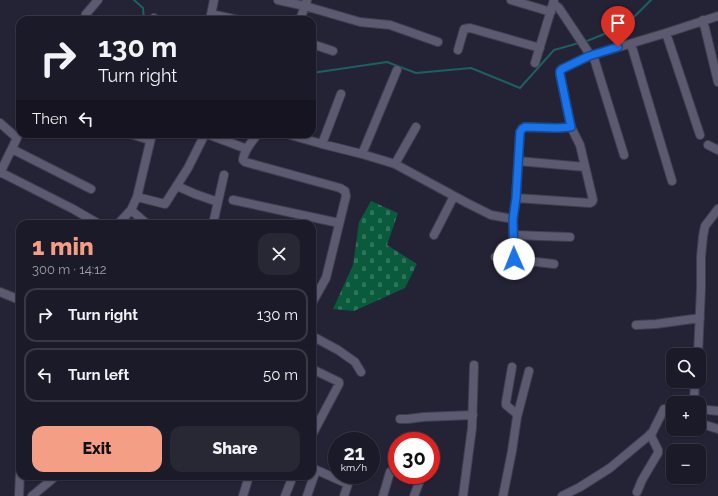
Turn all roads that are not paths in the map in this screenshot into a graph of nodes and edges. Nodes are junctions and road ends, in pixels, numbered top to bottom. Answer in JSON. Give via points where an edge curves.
{"nodes":[{"id":1,"x":98,"y":0,"type":"edge"},
{"id":2,"x":214,"y":0,"type":"edge"},
{"id":3,"x":278,"y":0,"type":"edge"},
{"id":4,"x":511,"y":0,"type":"edge"},
{"id":5,"x":554,"y":2,"type":"edge"},
{"id":6,"x":306,"y":3,"type":"edge"},
{"id":7,"x":551,"y":12,"type":"junction"},
{"id":8,"x":85,"y":16,"type":"edge"},
{"id":9,"x":211,"y":16,"type":"edge"},
{"id":10,"x":301,"y":16,"type":"edge"},
{"id":11,"x":718,"y":16,"type":"edge"},
{"id":12,"x":703,"y":20,"type":"junction"},
{"id":13,"x":666,"y":33,"type":"junction"},
{"id":14,"x":438,"y":42,"type":"dead end"},
{"id":15,"x":631,"y":44,"type":"junction"},
{"id":16,"x":316,"y":45,"type":"edge"},
{"id":17,"x":540,"y":48,"type":"junction"},
{"id":18,"x":458,"y":50,"type":"dead end"},
{"id":19,"x":333,"y":51,"type":"dead end"},
{"id":20,"x":590,"y":54,"type":"junction"},
{"id":21,"x":535,"y":63,"type":"dead end"},
{"id":22,"x":397,"y":70,"type":"dead end"},
{"id":23,"x":718,"y":82,"type":"edge"},
{"id":24,"x":341,"y":94,"type":"dead end"},
{"id":25,"x":0,"y":123,"type":"edge"},
{"id":26,"x":416,"y":127,"type":"dead end"},
{"id":27,"x":571,"y":127,"type":"junction"},
{"id":28,"x":16,"y":134,"type":"edge"},
{"id":29,"x":700,"y":135,"type":"dead end"},
{"id":30,"x":18,"y":138,"type":"edge"},
{"id":31,"x":151,"y":138,"type":"edge"},
{"id":32,"x":204,"y":138,"type":"edge"},
{"id":33,"x":217,"y":138,"type":"edge"},
{"id":34,"x":254,"y":138,"type":"edge"},
{"id":35,"x":301,"y":138,"type":"edge"},
{"id":36,"x":322,"y":144,"type":"junction"},
{"id":37,"x":708,"y":145,"type":"dead end"},
{"id":38,"x":12,"y":149,"type":"junction"},
{"id":39,"x":247,"y":149,"type":"junction"},
{"id":40,"x":718,"y":150,"type":"edge"},
{"id":41,"x":362,"y":154,"type":"junction"},
{"id":42,"x":624,"y":155,"type":"dead end"},
{"id":43,"x":518,"y":161,"type":"junction"},
{"id":44,"x":395,"y":164,"type":"junction"},
{"id":45,"x":585,"y":167,"type":"junction"},
{"id":46,"x":0,"y":173,"type":"edge"},
{"id":47,"x":224,"y":175,"type":"dead end"},
{"id":48,"x":672,"y":181,"type":"dead end"},
{"id":49,"x":177,"y":186,"type":"junction"},
{"id":50,"x":91,"y":189,"type":"dead end"},
{"id":51,"x":454,"y":196,"type":"junction"},
{"id":52,"x":137,"y":197,"type":"junction"},
{"id":53,"x":516,"y":198,"type":"junction"},
{"id":54,"x":233,"y":200,"type":"dead end"},
{"id":55,"x":218,"y":202,"type":"junction"},
{"id":56,"x":718,"y":209,"type":"edge"},
{"id":57,"x":131,"y":210,"type":"junction"},
{"id":58,"x":513,"y":219,"type":"junction"},
{"id":59,"x":92,"y":220,"type":"edge"},
{"id":60,"x":122,"y":220,"type":"edge"},
{"id":61,"x":142,"y":220,"type":"edge"},
{"id":62,"x":214,"y":220,"type":"edge"},
{"id":63,"x":339,"y":224,"type":"junction"},
{"id":64,"x":434,"y":235,"type":"dead end"},
{"id":65,"x":513,"y":235,"type":"junction"},
{"id":66,"x":570,"y":237,"type":"dead end"},
{"id":67,"x":495,"y":257,"type":"dead end"},
{"id":68,"x":514,"y":259,"type":"junction"},
{"id":69,"x":554,"y":264,"type":"dead end"},
{"id":70,"x":0,"y":292,"type":"edge"},
{"id":71,"x":316,"y":296,"type":"edge"},
{"id":72,"x":16,"y":298,"type":"edge"},
{"id":73,"x":700,"y":318,"type":"junction"},
{"id":74,"x":636,"y":325,"type":"dead end"},
{"id":75,"x":316,"y":338,"type":"edge"},
{"id":76,"x":698,"y":348,"type":"edge"},
{"id":77,"x":474,"y":365,"type":"dead end"},
{"id":78,"x":512,"y":367,"type":"dead end"},
{"id":79,"x":316,"y":371,"type":"edge"},
{"id":80,"x":529,"y":371,"type":"dead end"},
{"id":81,"x":360,"y":372,"type":"dead end"},
{"id":82,"x":666,"y":410,"type":"edge"},
{"id":83,"x":706,"y":410,"type":"edge"},
{"id":84,"x":718,"y":411,"type":"edge"},
{"id":85,"x":517,"y":414,"type":"junction"},
{"id":86,"x":473,"y":415,"type":"junction"},
{"id":87,"x":400,"y":419,"type":"dead end"},
{"id":88,"x":706,"y":425,"type":"edge"},
{"id":89,"x":316,"y":427,"type":"edge"},
{"id":90,"x":718,"y":429,"type":"edge"},
{"id":91,"x":650,"y":434,"type":"junction"},
{"id":92,"x":316,"y":470,"type":"edge"},
{"id":93,"x":388,"y":479,"type":"edge"},
{"id":94,"x":20,"y":480,"type":"edge"},
{"id":95,"x":51,"y":480,"type":"edge"},
{"id":96,"x":248,"y":480,"type":"edge"},
{"id":97,"x":291,"y":480,"type":"edge"},
{"id":98,"x":311,"y":480,"type":"edge"},
{"id":99,"x":419,"y":484,"type":"edge"},
{"id":100,"x":637,"y":492,"type":"dead end"},
{"id":101,"x":19,"y":496,"type":"edge"},
{"id":102,"x":32,"y":496,"type":"edge"},
{"id":103,"x":243,"y":496,"type":"edge"},
{"id":104,"x":285,"y":496,"type":"edge"},
{"id":105,"x":306,"y":496,"type":"edge"},
{"id":106,"x":344,"y":496,"type":"edge"},
{"id":107,"x":383,"y":496,"type":"edge"},
{"id":108,"x":414,"y":496,"type":"edge"},
{"id":109,"x":463,"y":496,"type":"edge"},
{"id":110,"x":503,"y":496,"type":"edge"},
{"id":111,"x":562,"y":496,"type":"edge"}],
"edges":[{"from":1,"to":8,"type":"street"},
{"from":2,"to":9,"type":"street"},
{"from":3,"to":6,"type":"street"},
{"from":4,"to":7,"type":"street"},
{"from":5,"to":7,"type":"street"},
{"from":5,"to":20,"type":"street"},
{"from":6,"to":10,"type":"street"},
{"from":6,"to":14,"type":"street","via":[[360,22],[390,25]]},
{"from":7,"to":17,"type":"street"},
{"from":11,"to":12,"type":"street"},
{"from":12,"to":13,"type":"street"},
{"from":12,"to":23,"type":"street"},
{"from":13,"to":15,"type":"street"},
{"from":13,"to":29,"type":"street"},
{"from":15,"to":20,"type":"street"},
{"from":15,"to":48,"type":"street"},
{"from":16,"to":19,"type":"street"},
{"from":17,"to":18,"type":"street","via":[[470,28],[464,30]]},
{"from":17,"to":21,"type":"street"},
{"from":20,"to":27,"type":"street","via":[[560,71]]},
{"from":20,"to":42,"type":"street"},
{"from":22,"to":41,"type":"street"},
{"from":24,"to":36,"type":"street"},
{"from":25,"to":28,"type":"street"},
{"from":26,"to":44,"type":"street"},
{"from":27,"to":43,"type":"street","via":[[525,127],[520,132]]},
{"from":27,"to":45,"type":"street","via":[[580,145]]},
{"from":30,"to":38,"type":"street"},
{"from":31,"to":52,"type":"street"},
{"from":32,"to":49,"type":"street"},
{"from":33,"to":39,"type":"street"},
{"from":34,"to":39,"type":"street"},
{"from":35,"to":36,"type":"street"},
{"from":36,"to":41,"type":"street"},
{"from":37,"to":40,"type":"street"},
{"from":38,"to":46,"type":"street"},
{"from":38,"to":50,"type":"street"},
{"from":39,"to":63,"type":"street","via":[[242,160],[245,162],[345,190],[346,196]]},
{"from":41,"to":44,"type":"street"},
{"from":43,"to":45,"type":"street"},
{"from":43,"to":53,"type":"street"},
{"from":44,"to":51,"type":"street"},
{"from":45,"to":53,"type":"street","via":[[593,200],[590,203]]},
{"from":46,"to":59,"type":"street"},
{"from":47,"to":55,"type":"street"},
{"from":49,"to":52,"type":"street","via":[[166,204]]},
{"from":49,"to":55,"type":"street"},
{"from":51,"to":58,"type":"street","via":[[491,215]]},
{"from":51,"to":64,"type":"street"},
{"from":52,"to":57,"type":"street"},
{"from":53,"to":58,"type":"street"},
{"from":54,"to":63,"type":"street"},
{"from":55,"to":62,"type":"street"},
{"from":56,"to":73,"type":"street","via":[[705,226],[702,236]]},
{"from":57,"to":60,"type":"street"},
{"from":57,"to":61,"type":"street"},
{"from":58,"to":65,"type":"street"},
{"from":63,"to":71,"type":"street","via":[[326,278]]},
{"from":65,"to":66,"type":"street"},
{"from":65,"to":68,"type":"street"},
{"from":67,"to":68,"type":"street"},
{"from":68,"to":69,"type":"street"},
{"from":70,"to":72,"type":"street"},
{"from":73,"to":74,"type":"street"},
{"from":73,"to":76,"type":"street"},
{"from":75,"to":81,"type":"street","via":[[355,362]]},
{"from":77,"to":86,"type":"street"},
{"from":78,"to":85,"type":"street","via":[[506,405]]},
{"from":79,"to":89,"type":"street","via":[[339,384]]},
{"from":80,"to":85,"type":"street"},
{"from":82,"to":91,"type":"street","via":[[664,409]]},
{"from":83,"to":84,"type":"street"},
{"from":85,"to":110,"type":"street"},
{"from":86,"to":87,"type":"street"},
{"from":86,"to":109,"type":"street"},
{"from":88,"to":90,"type":"street"},
{"from":91,"to":100,"type":"street","via":[[658,453]]},
{"from":91,"to":111,"type":"street","via":[[610,468]]},
{"from":92,"to":106,"type":"street","via":[[348,484]]},
{"from":93,"to":107,"type":"street"},
{"from":94,"to":101,"type":"street"},
{"from":95,"to":102,"type":"street"},
{"from":96,"to":103,"type":"street"},
{"from":97,"to":104,"type":"street"},
{"from":98,"to":105,"type":"street"},
{"from":99,"to":108,"type":"street"}]}
